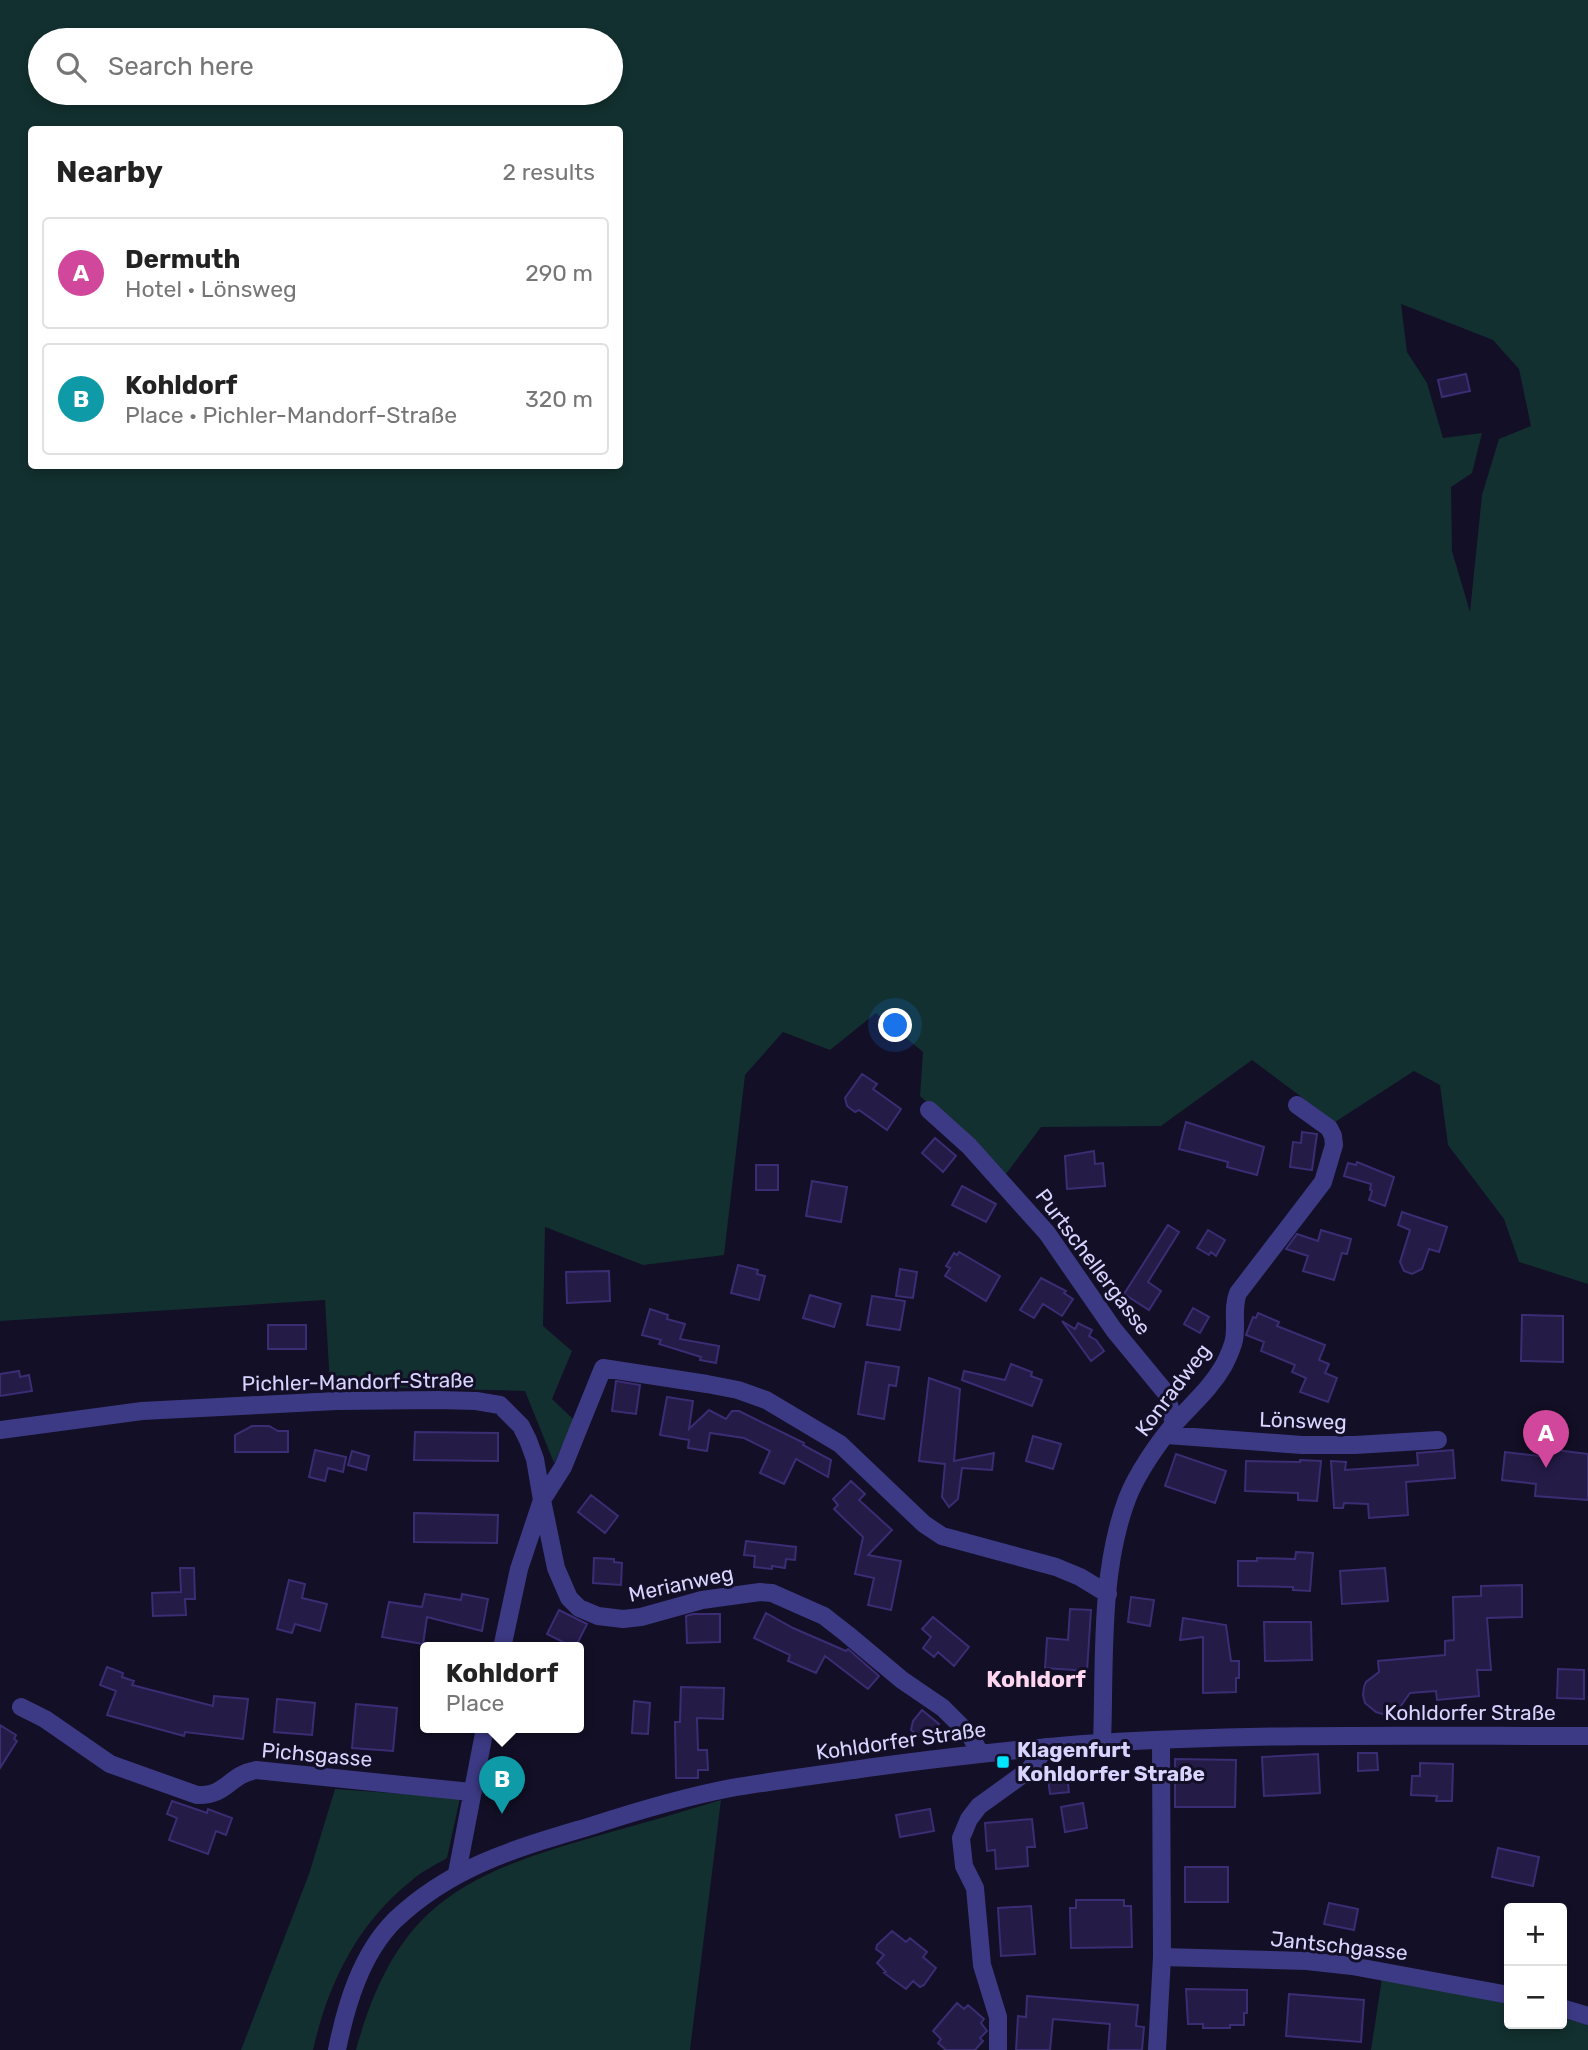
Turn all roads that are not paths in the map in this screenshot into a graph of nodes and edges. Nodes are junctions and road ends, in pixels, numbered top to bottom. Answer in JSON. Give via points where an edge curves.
{"nodes":[{"id":1,"x":1297,"y":1105,"type":"dead end"},
{"id":2,"x":929,"y":1110,"type":"dead end"},
{"id":3,"x":1171,"y":1429,"type":"junction"},
{"id":4,"x":0,"y":1430,"type":"edge"},
{"id":5,"x":1438,"y":1440,"type":"dead end"},
{"id":6,"x":542,"y":1500,"type":"junction"},
{"id":7,"x":1108,"y":1594,"type":"junction"},
{"id":8,"x":503,"y":1642,"type":"edge"},
{"id":9,"x":21,"y":1707,"type":"dead end"},
{"id":10,"x":484,"y":1733,"type":"edge"},
{"id":11,"x":1588,"y":1736,"type":"edge"},
{"id":12,"x":1161,"y":1740,"type":"junction"},
{"id":13,"x":1102,"y":1743,"type":"junction"},
{"id":14,"x":1047,"y":1747,"type":"junction"},
{"id":15,"x":980,"y":1753,"type":"junction"},
{"id":16,"x":471,"y":1792,"type":"junction"},
{"id":17,"x":457,"y":1874,"type":"junction"},
{"id":18,"x":1162,"y":1957,"type":"junction"},
{"id":19,"x":1504,"y":1994,"type":"edge"},
{"id":20,"x":1567,"y":2010,"type":"edge"},
{"id":21,"x":1588,"y":2016,"type":"edge"},
{"id":22,"x":337,"y":2050,"type":"edge"},
{"id":23,"x":998,"y":2050,"type":"edge"},
{"id":24,"x":1157,"y":2050,"type":"edge"}],
"edges":[{"from":1,"to":3,"type":"street","name":"Konradweg","via":[[1333,1136],[1323,1182],[1238,1293],[1232,1349],[1204,1394]]},
{"from":2,"to":3,"type":"street","name":"Purtschellergasse","via":[[969,1146],[1047,1233],[1114,1330],[1166,1393]]},
{"from":3,"to":5,"type":"street","name":"Lönsweg","via":[[1302,1445]]},
{"from":3,"to":7,"type":"street","name":"Konradweg","via":[[1128,1498],[1112,1557]]},
{"from":4,"to":6,"type":"street","name":"Pichler-Mandorf-Straße","via":[[142,1411],[336,1401],[476,1401],[500,1405],[521,1426],[535,1459]]},
{"from":6,"to":7,"type":"street","via":[[563,1467],[603,1368],[707,1384],[766,1400],[832,1438],[942,1536],[1056,1567]]},
{"from":6,"to":8,"type":"street","name":"Pichler-Mandorf-Straße","via":[[519,1569]]},
{"from":6,"to":15,"type":"street","name":"Merianweg","via":[[556,1568],[569,1598],[579,1608],[623,1619],[702,1600],[772,1593],[824,1616],[943,1708],[970,1735]]},
{"from":7,"to":13,"type":"street","name":"Konradweg"},
{"from":9,"to":16,"type":"street","name":"Pichsgasse","via":[[110,1765],[197,1795],[221,1792],[237,1776],[256,1770]]},
{"from":10,"to":16,"type":"street"},
{"from":11,"to":12,"type":"street","name":"Kohldorfer Straße"},
{"from":12,"to":13,"type":"street","name":"Kohldorfer Straße"},
{"from":12,"to":18,"type":"street"},
{"from":13,"to":14,"type":"street","name":"Kohldorfer Straße"},
{"from":14,"to":15,"type":"street","name":"Kohldorfer Straße"},
{"from":14,"to":23,"type":"street","via":[[1029,1770],[979,1806],[961,1838],[964,1866],[975,1888],[982,1965],[998,2017]]},
{"from":15,"to":17,"type":"street","name":"Kohldorfer Straße","via":[[728,1789],[667,1803],[519,1848]]},
{"from":16,"to":17,"type":"street"},
{"from":17,"to":22,"type":"street","name":"Kohldorfer Straße","via":[[392,1923],[361,1969]]},
{"from":18,"to":19,"type":"street","name":"Jantschgasse","via":[[1307,1961]]},
{"from":18,"to":24,"type":"street"},
{"from":20,"to":21,"type":"street"}]}
